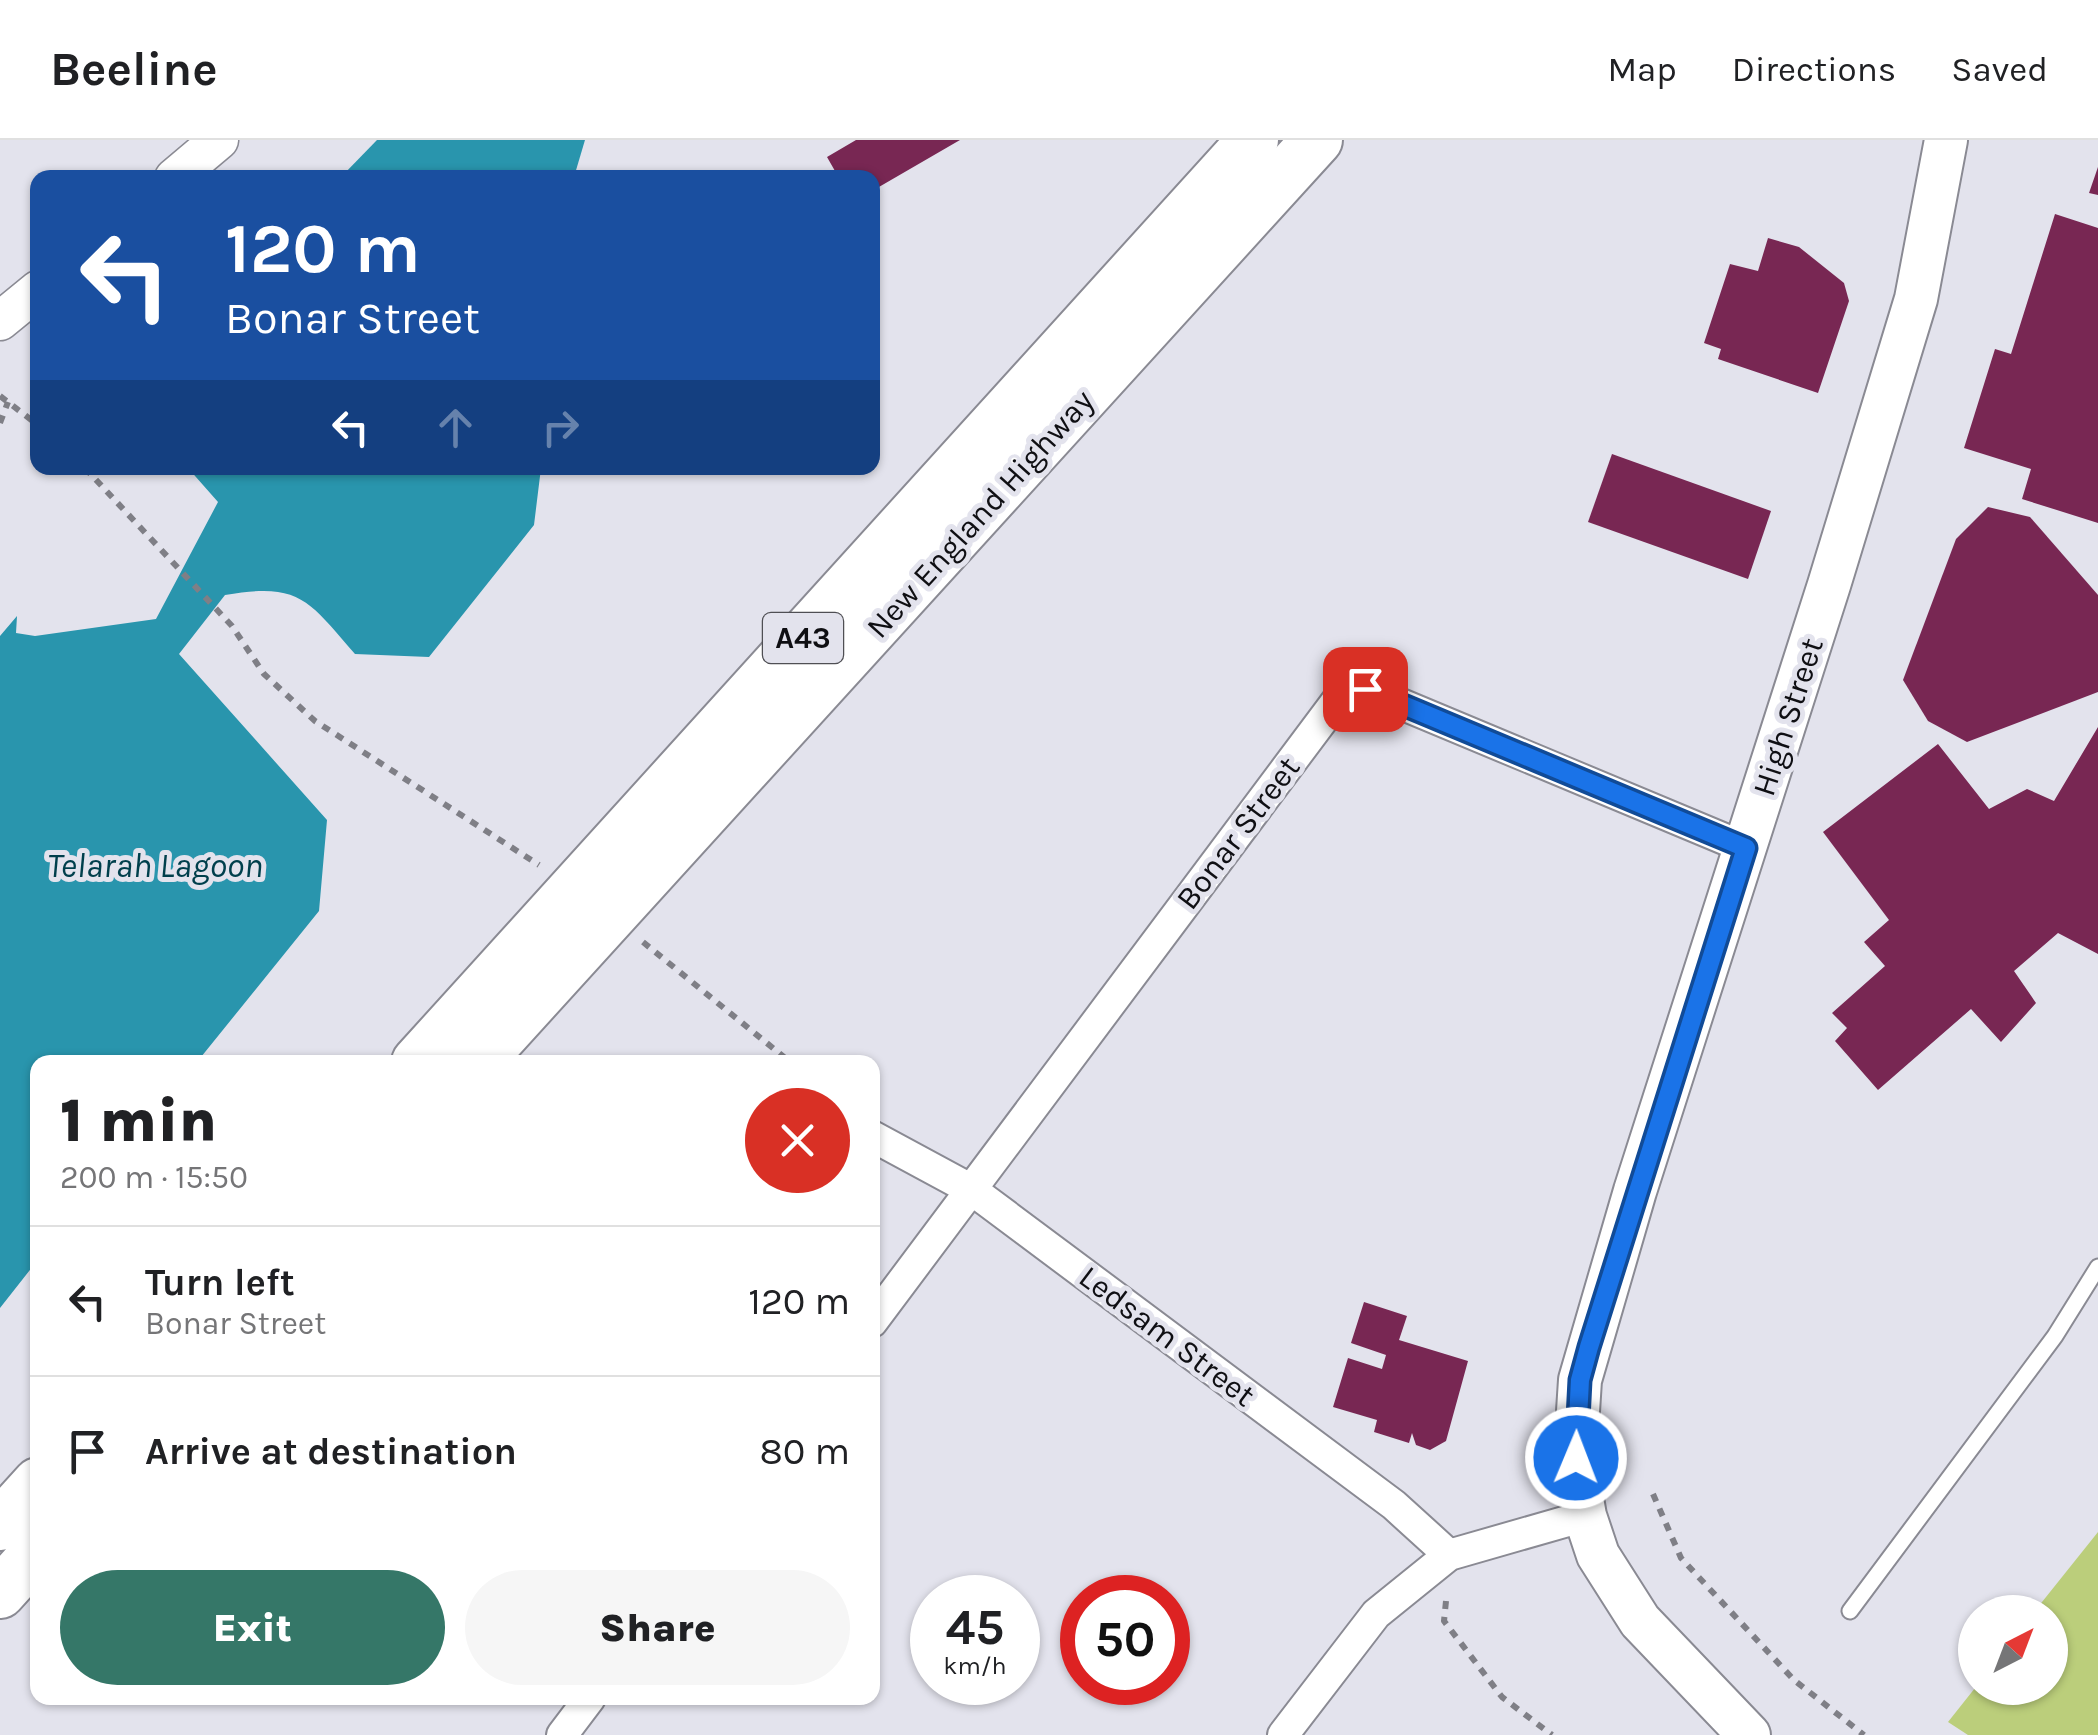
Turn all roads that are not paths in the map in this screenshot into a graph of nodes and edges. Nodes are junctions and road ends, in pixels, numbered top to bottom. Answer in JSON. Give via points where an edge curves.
{"nodes":[{"id":1,"x":219,"y":140,"type":"edge"},
{"id":2,"x":1228,"y":140,"type":"edge"},
{"id":3,"x":1252,"y":140,"type":"edge"},
{"id":4,"x":1317,"y":140,"type":"edge"},
{"id":5,"x":1940,"y":149,"type":"edge"},
{"id":6,"x":183,"y":170,"type":"edge"},
{"id":7,"x":1188,"y":213,"type":"junction"},
{"id":8,"x":30,"y":297,"type":"edge"},
{"id":9,"x":0,"y":321,"type":"edge"},
{"id":10,"x":1746,"y":848,"type":"junction"},
{"id":11,"x":423,"y":1055,"type":"edge"},
{"id":12,"x":484,"y":1055,"type":"edge"},
{"id":13,"x":880,"y":1140,"type":"edge"},
{"id":14,"x":972,"y":1190,"type":"junction"},
{"id":15,"x":2098,"y":1267,"type":"edge"},
{"id":16,"x":880,"y":1311,"type":"edge"},
{"id":17,"x":30,"y":1492,"type":"edge"},
{"id":18,"x":1585,"y":1516,"type":"junction"},
{"id":19,"x":0,"y":1525,"type":"edge"},
{"id":20,"x":1449,"y":1555,"type":"junction"},
{"id":21,"x":30,"y":1560,"type":"edge"},
{"id":22,"x":0,"y":1593,"type":"edge"},
{"id":23,"x":1850,"y":1611,"type":"dead end"},
{"id":24,"x":585,"y":1705,"type":"edge"},
{"id":25,"x":562,"y":1735,"type":"edge"},
{"id":26,"x":1283,"y":1735,"type":"edge"},
{"id":27,"x":1749,"y":1735,"type":"edge"}],
"edges":[{"from":1,"to":6,"type":"street"},
{"from":2,"to":7,"type":"highway"},
{"from":3,"to":7,"type":"highway","name":"New England Highway","number":"A43"},
{"from":4,"to":12,"type":"highway","name":"New England Highway","number":"A43"},
{"from":5,"to":10,"type":"main road","name":"High Street","via":[[1916,299]]},
{"from":7,"to":11,"type":"highway","name":"New England Highway","number":"A43"},
{"from":8,"to":9,"type":"street"},
{"from":10,"to":14,"type":"street","name":"Bonar Street","via":[[1365,689],[1342,694]]},
{"from":10,"to":18,"type":"main road","name":"High Street","via":[[1580,1380],[1576,1458]]},
{"from":13,"to":14,"type":"street","name":"Ledsam Street"},
{"from":14,"to":16,"type":"street","name":"Bonar Street"},
{"from":14,"to":20,"type":"street","name":"Ledsam Street","via":[[1394,1505]]},
{"from":15,"to":23,"type":"lane","via":[[2056,1336]]},
{"from":17,"to":19,"type":"highway"},
{"from":18,"to":20,"type":"street"},
{"from":18,"to":27,"type":"main road","name":"High Street","via":[[1598,1554],[1640,1622]]},
{"from":20,"to":26,"type":"street","via":[[1376,1614]]},
{"from":21,"to":22,"type":"highway"},
{"from":24,"to":25,"type":"street"}]}
